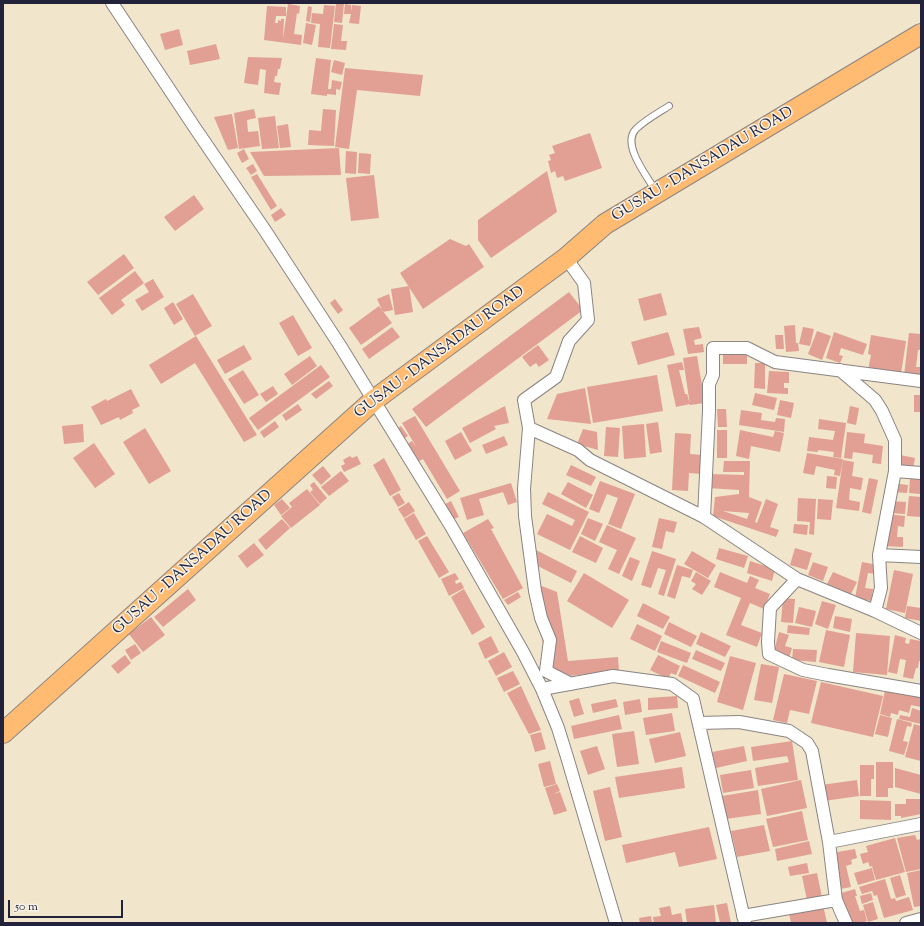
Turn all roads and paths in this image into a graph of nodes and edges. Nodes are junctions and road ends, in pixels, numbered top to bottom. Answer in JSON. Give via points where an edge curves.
{"nodes":[{"id":1,"x":112,"y":3,"type":"edge"},
{"id":2,"x":921,"y":34,"type":"edge"},
{"id":3,"x":668,"y":106,"type":"dead end"},
{"id":4,"x":657,"y":193,"type":"junction"},
{"id":5,"x":566,"y":258,"type":"junction"},
{"id":6,"x":840,"y":370,"type":"junction"},
{"id":7,"x":921,"y":381,"type":"edge"},
{"id":8,"x":374,"y":400,"type":"junction"},
{"id":9,"x":529,"y":428,"type":"junction"},
{"id":10,"x":895,"y":471,"type":"junction"},
{"id":11,"x":921,"y":473,"type":"edge"},
{"id":12,"x":704,"y":517,"type":"junction"},
{"id":13,"x":879,"y":555,"type":"junction"},
{"id":14,"x":921,"y":557,"type":"edge"},
{"id":15,"x":797,"y":580,"type":"junction"},
{"id":16,"x":875,"y":611,"type":"junction"},
{"id":17,"x":921,"y":633,"type":"edge"},
{"id":18,"x":571,"y":684,"type":"junction"},
{"id":19,"x":542,"y":689,"type":"junction"},
{"id":20,"x":921,"y":691,"type":"edge"},
{"id":21,"x":699,"y":723,"type":"junction"},
{"id":22,"x":3,"y":733,"type":"edge"},
{"id":23,"x":921,"y":824,"type":"edge"},
{"id":24,"x":829,"y":842,"type":"junction"},
{"id":25,"x":836,"y":900,"type":"junction"},
{"id":26,"x":921,"y":919,"type":"edge"},
{"id":27,"x":744,"y":920,"type":"edge"},
{"id":28,"x":616,"y":923,"type":"edge"},
{"id":29,"x":846,"y":923,"type":"edge"},
{"id":30,"x":906,"y":923,"type":"edge"}],
"edges":[{"from":1,"to":8,"type":"street","via":[[266,232]]},
{"from":2,"to":4,"type":"main road","name":"GUSAU - DANSADAU ROAD"},
{"from":3,"to":4,"type":"lane","via":[[635,130],[630,141],[632,151]]},
{"from":4,"to":5,"type":"main road","name":"GUSAU - DANSADAU ROAD","via":[[605,224]]},
{"from":5,"to":8,"type":"main road","name":"GUSAU - DANSADAU ROAD"},
{"from":5,"to":9,"type":"street","via":[[584,283],[588,320],[569,341],[556,377],[524,400]]},
{"from":6,"to":7,"type":"street"},
{"from":6,"to":10,"type":"street","via":[[875,400],[882,411],[895,440]]},
{"from":6,"to":12,"type":"street","via":[[775,362],[747,348],[714,348],[713,375],[709,384]]},
{"from":8,"to":19,"type":"street","via":[[451,526]]},
{"from":8,"to":22,"type":"main road","name":"GUSAU - DANSADAU ROAD"},
{"from":9,"to":12,"type":"street","via":[[578,450],[590,460]]},
{"from":9,"to":18,"type":"street","via":[[524,489],[525,516],[535,591],[541,618],[550,640],[546,671]]},
{"from":10,"to":11,"type":"street"},
{"from":10,"to":13,"type":"street"},
{"from":12,"to":15,"type":"street"},
{"from":13,"to":14,"type":"street"},
{"from":13,"to":16,"type":"street","via":[[881,588]]},
{"from":15,"to":16,"type":"street"},
{"from":15,"to":20,"type":"street","via":[[770,608],[770,654],[803,670]]},
{"from":16,"to":17,"type":"street"},
{"from":18,"to":19,"type":"street"},
{"from":18,"to":21,"type":"street","via":[[613,676],[672,684],[693,699]]},
{"from":19,"to":28,"type":"street","via":[[567,757]]},
{"from":21,"to":24,"type":"street","via":[[739,722],[789,731],[807,742],[812,751]]},
{"from":21,"to":27,"type":"street"},
{"from":23,"to":24,"type":"street"},
{"from":24,"to":25,"type":"street"},
{"from":25,"to":27,"type":"street"},
{"from":25,"to":29,"type":"street"},
{"from":26,"to":30,"type":"street"}]}
